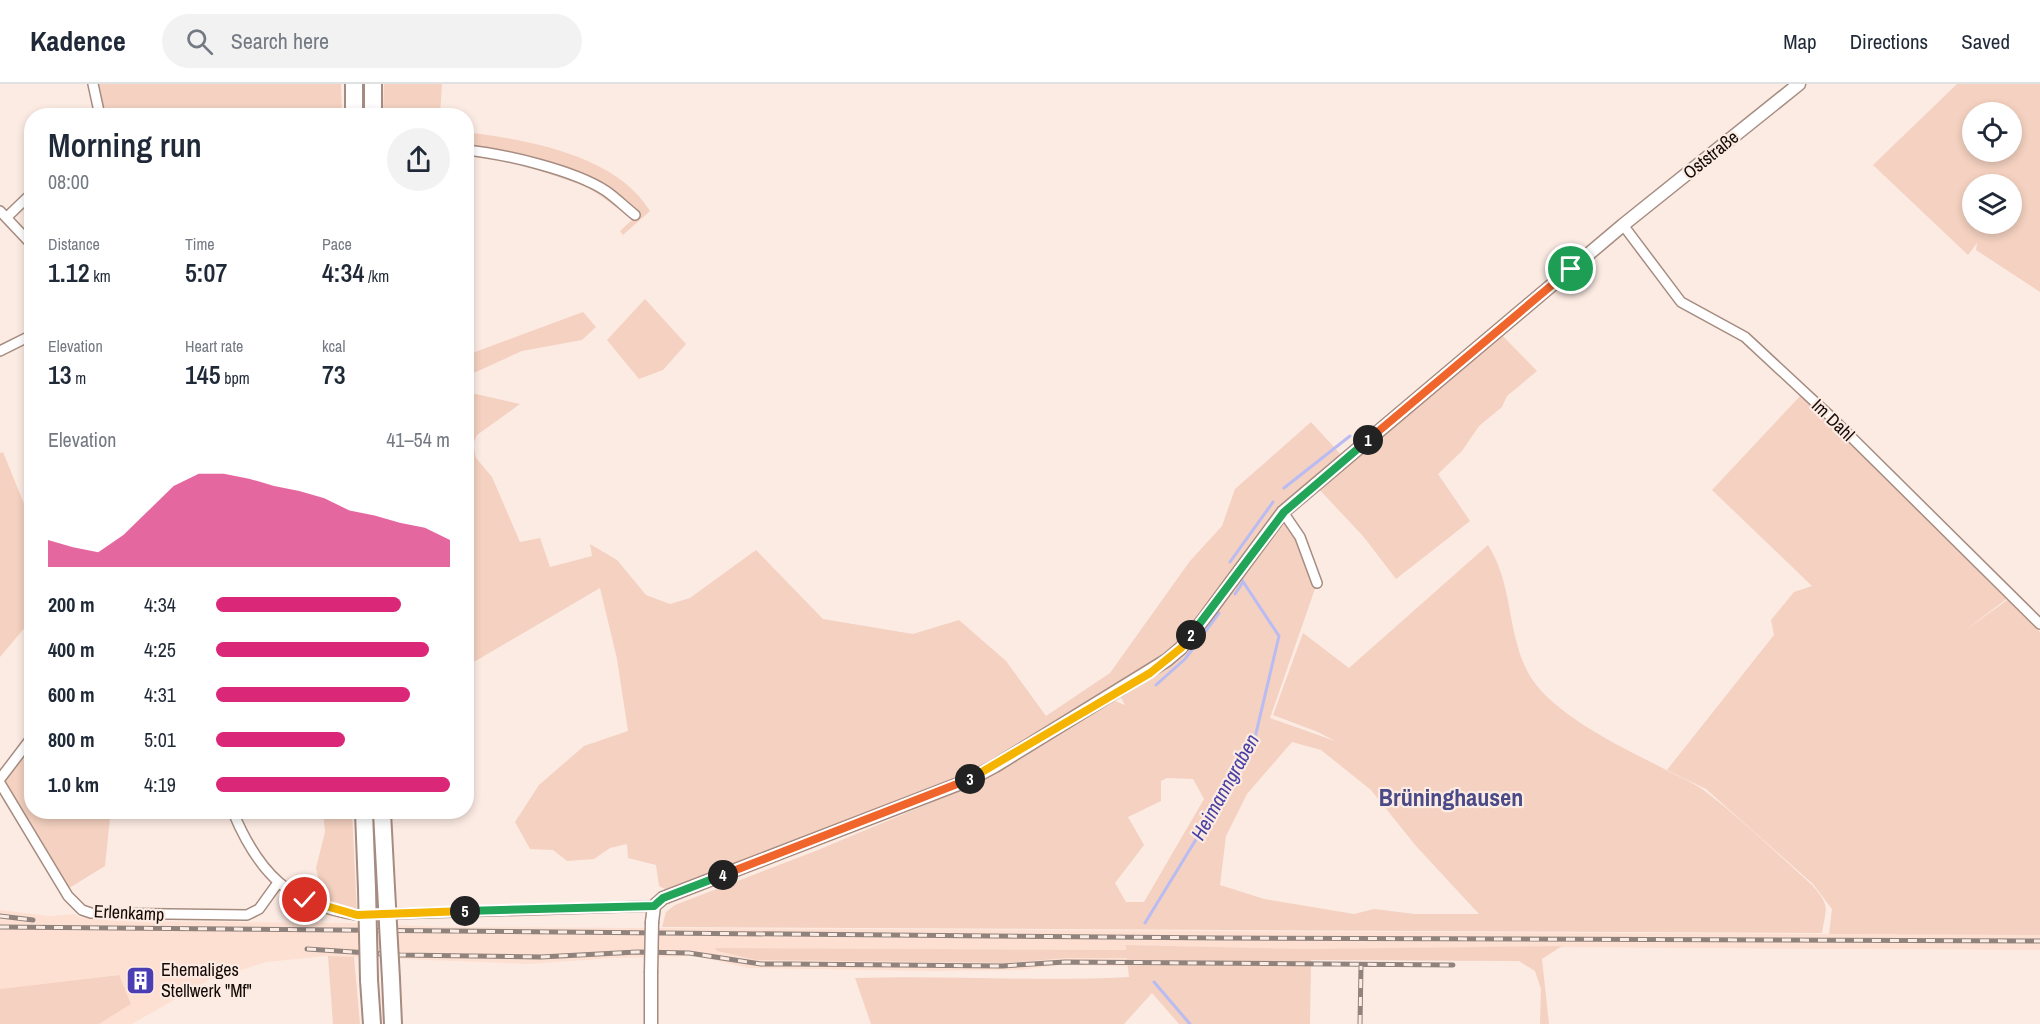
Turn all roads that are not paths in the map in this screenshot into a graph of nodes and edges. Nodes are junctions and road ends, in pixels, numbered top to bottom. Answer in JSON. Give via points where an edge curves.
{"nodes":[{"id":1,"x":93,"y":84,"type":"edge"},
{"id":2,"x":354,"y":84,"type":"edge"},
{"id":3,"x":373,"y":84,"type":"edge"},
{"id":4,"x":1799,"y":84,"type":"edge"},
{"id":5,"x":98,"y":108,"type":"edge"},
{"id":6,"x":354,"y":108,"type":"edge"},
{"id":7,"x":373,"y":108,"type":"edge"},
{"id":8,"x":474,"y":151,"type":"edge"},
{"id":9,"x":24,"y":199,"type":"edge"},
{"id":10,"x":3,"y":214,"type":"edge"},
{"id":11,"x":635,"y":215,"type":"dead end"},
{"id":12,"x":1623,"y":225,"type":"junction"},
{"id":13,"x":24,"y":236,"type":"edge"},
{"id":14,"x":24,"y":339,"type":"edge"},
{"id":15,"x":0,"y":351,"type":"edge"},
{"id":16,"x":1284,"y":512,"type":"junction"},
{"id":17,"x":1317,"y":583,"type":"dead end"},
{"id":18,"x":2040,"y":624,"type":"edge"},
{"id":19,"x":24,"y":748,"type":"edge"},
{"id":20,"x":0,"y":781,"type":"edge"},
{"id":21,"x":236,"y":819,"type":"edge"},
{"id":22,"x":364,"y":819,"type":"edge"},
{"id":23,"x":382,"y":819,"type":"edge"},
{"id":24,"x":278,"y":884,"type":"junction"},
{"id":25,"x":654,"y":906,"type":"junction"},
{"id":26,"x":372,"y":1024,"type":"edge"},
{"id":27,"x":393,"y":1024,"type":"edge"},
{"id":28,"x":651,"y":1024,"type":"edge"}],
"edges":[{"from":1,"to":5,"type":"street"},
{"from":2,"to":6,"type":"highway"},
{"from":3,"to":7,"type":"highway"},
{"from":4,"to":12,"type":"main road","name":"Oststraße"},
{"from":8,"to":11,"type":"street","via":[[504,154],[583,180],[605,191]]},
{"from":9,"to":10,"type":"street"},
{"from":10,"to":13,"type":"street"},
{"from":12,"to":16,"type":"main road","name":"Oststraße"},
{"from":12,"to":18,"type":"street","name":"Im Dahl","via":[[1681,302],[1745,337]]},
{"from":14,"to":15,"type":"street"},
{"from":16,"to":17,"type":"street","via":[[1300,537]]},
{"from":16,"to":25,"type":"main road","name":"Oststraße","via":[[1181,648],[1150,673],[969,780],[663,898]]},
{"from":19,"to":20,"type":"street"},
{"from":20,"to":24,"type":"street","name":"Erlenkamp","via":[[68,896],[90,913],[247,915],[259,909]]},
{"from":21,"to":24,"type":"street","via":[[253,854]]},
{"from":22,"to":26,"type":"highway","bridge":true},
{"from":23,"to":27,"type":"highway","bridge":true},
{"from":24,"to":25,"type":"street","via":[[305,900],[357,915]]},
{"from":25,"to":28,"type":"main road","bridge":true}]}
